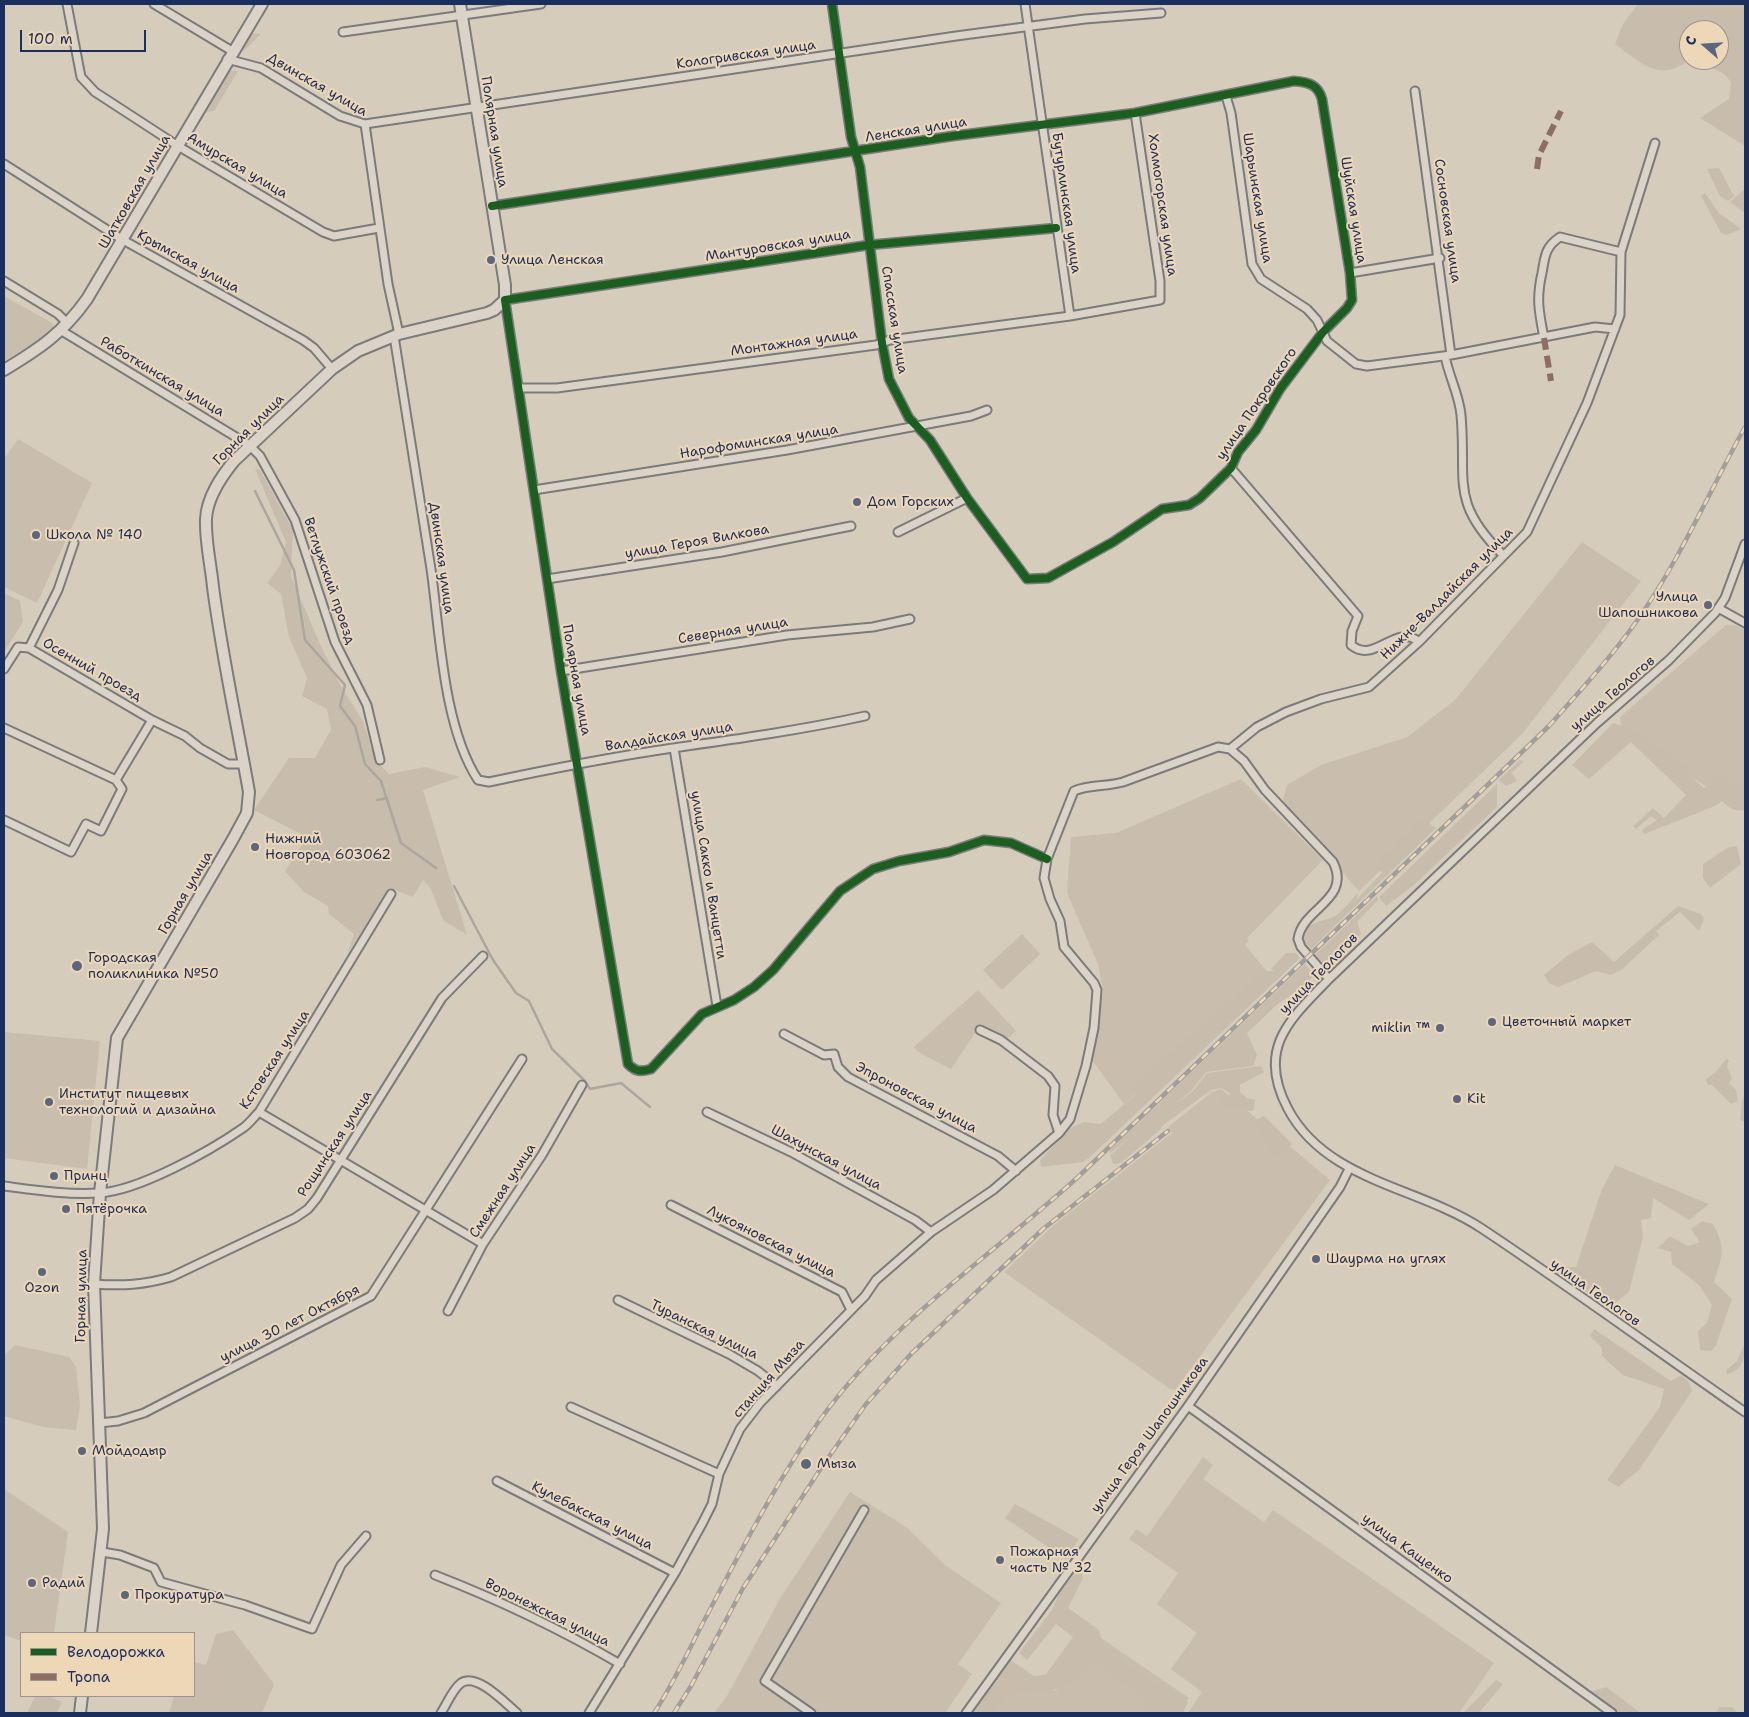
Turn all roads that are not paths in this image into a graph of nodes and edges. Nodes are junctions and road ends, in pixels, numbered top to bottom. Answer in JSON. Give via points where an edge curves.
{"nodes":[{"id":1,"x":67,"y":4,"type":"edge"},
{"id":2,"x":154,"y":4,"type":"edge"},
{"id":3,"x":262,"y":4,"type":"edge"},
{"id":4,"x":460,"y":4,"type":"edge"},
{"id":5,"x":541,"y":4,"type":"edge"},
{"id":6,"x":832,"y":4,"type":"edge"},
{"id":7,"x":1025,"y":4,"type":"edge"},
{"id":8,"x":1161,"y":14,"type":"dead end"},
{"id":9,"x":463,"y":16,"type":"junction"},
{"id":10,"x":1028,"y":27,"type":"junction"},
{"id":11,"x":343,"y":32,"type":"dead end"},
{"id":12,"x":839,"y":54,"type":"junction"},
{"id":13,"x":230,"y":55,"type":"junction"},
{"id":14,"x":1313,"y":85,"type":"joint"},
{"id":15,"x":1416,"y":91,"type":"dead end"},
{"id":16,"x":1226,"y":96,"type":"junction"},
{"id":17,"x":476,"y":106,"type":"junction"},
{"id":18,"x":1135,"y":113,"type":"junction"},
{"id":19,"x":365,"y":124,"type":"junction"},
{"id":20,"x":1042,"y":125,"type":"junction"},
{"id":21,"x":1655,"y":142,"type":"dead end"},
{"id":22,"x":178,"y":146,"type":"junction"},
{"id":23,"x":856,"y":152,"type":"junction"},
{"id":24,"x":4,"y":164,"type":"edge"},
{"id":25,"x":492,"y":206,"type":"junction"},
{"id":26,"x":379,"y":228,"type":"junction"},
{"id":27,"x":1056,"y":228,"type":"junction"},
{"id":28,"x":123,"y":240,"type":"junction"},
{"id":29,"x":869,"y":245,"type":"junction"},
{"id":30,"x":1621,"y":252,"type":"junction"},
{"id":31,"x":1440,"y":258,"type":"junction"},
{"id":32,"x":1350,"y":273,"type":"junction"},
{"id":33,"x":4,"y":281,"type":"edge"},
{"id":34,"x":505,"y":300,"type":"junction"},
{"id":35,"x":1160,"y":300,"type":"joint"},
{"id":36,"x":1070,"y":316,"type":"junction"},
{"id":37,"x":65,"y":327,"type":"junction"},
{"id":38,"x":1615,"y":329,"type":"junction"},
{"id":39,"x":1323,"y":332,"type":"junction"},
{"id":40,"x":396,"y":335,"type":"junction"},
{"id":41,"x":1544,"y":338,"type":"junction"},
{"id":42,"x":882,"y":343,"type":"junction"},
{"id":43,"x":1448,"y":356,"type":"junction"},
{"id":44,"x":332,"y":369,"type":"junction"},
{"id":45,"x":4,"y":370,"type":"edge"},
{"id":46,"x":519,"y":388,"type":"junction"},
{"id":47,"x":987,"y":410,"type":"dead end"},
{"id":48,"x":918,"y":426,"type":"junction"},
{"id":49,"x":249,"y":445,"type":"junction"},
{"id":50,"x":1231,"y":468,"type":"junction"},
{"id":51,"x":534,"y":490,"type":"junction"},
{"id":52,"x":967,"y":498,"type":"junction"},
{"id":53,"x":851,"y":526,"type":"dead end"},
{"id":54,"x":898,"y":532,"type":"dead end"},
{"id":55,"x":74,"y":543,"type":"dead end"},
{"id":56,"x":1745,"y":544,"type":"edge"},
{"id":57,"x":1503,"y":555,"type":"junction"},
{"id":58,"x":547,"y":579,"type":"junction"},
{"id":59,"x":1027,"y":579,"type":"joint"},
{"id":60,"x":1718,"y":608,"type":"junction"},
{"id":61,"x":910,"y":619,"type":"dead end"},
{"id":62,"x":1745,"y":623,"type":"edge"},
{"id":63,"x":1419,"y":642,"type":"junction"},
{"id":64,"x":29,"y":648,"type":"junction"},
{"id":65,"x":4,"y":669,"type":"edge"},
{"id":66,"x":561,"y":671,"type":"junction"},
{"id":67,"x":865,"y":716,"type":"dead end"},
{"id":68,"x":152,"y":720,"type":"junction"},
{"id":69,"x":4,"y":728,"type":"edge"},
{"id":70,"x":674,"y":748,"type":"junction"},
{"id":71,"x":1230,"y":750,"type":"junction"},
{"id":72,"x":380,"y":760,"type":"dead end"},
{"id":73,"x":244,"y":764,"type":"junction"},
{"id":74,"x":578,"y":764,"type":"junction"},
{"id":75,"x":116,"y":780,"type":"junction"},
{"id":76,"x":478,"y":780,"type":"joint"},
{"id":77,"x":4,"y":820,"type":"edge"},
{"id":78,"x":1047,"y":859,"type":"junction"},
{"id":79,"x":391,"y":894,"type":"dead end"},
{"id":80,"x":483,"y":956,"type":"dead end"},
{"id":81,"x":1329,"y":979,"type":"junction"},
{"id":82,"x":717,"y":1006,"type":"junction"},
{"id":83,"x":980,"y":1030,"type":"dead end"},
{"id":84,"x":784,"y":1034,"type":"dead end"},
{"id":85,"x":522,"y":1059,"type":"dead end"},
{"id":86,"x":582,"y":1085,"type":"dead end"},
{"id":87,"x":259,"y":1112,"type":"junction"},
{"id":88,"x":707,"y":1112,"type":"dead end"},
{"id":89,"x":1059,"y":1133,"type":"junction"},
{"id":90,"x":342,"y":1160,"type":"junction"},
{"id":91,"x":1349,"y":1169,"type":"junction"},
{"id":92,"x":1016,"y":1171,"type":"junction"},
{"id":93,"x":4,"y":1186,"type":"edge"},
{"id":94,"x":100,"y":1193,"type":"junction"},
{"id":95,"x":671,"y":1205,"type":"dead end"},
{"id":96,"x":426,"y":1211,"type":"junction"},
{"id":97,"x":931,"y":1232,"type":"junction"},
{"id":98,"x":483,"y":1244,"type":"junction"},
{"id":99,"x":94,"y":1284,"type":"junction"},
{"id":100,"x":618,"y":1300,"type":"dead end"},
{"id":101,"x":851,"y":1310,"type":"junction"},
{"id":102,"x":448,"y":1311,"type":"dead end"},
{"id":103,"x":777,"y":1386,"type":"junction"},
{"id":104,"x":1188,"y":1406,"type":"junction"},
{"id":105,"x":570,"y":1407,"type":"dead end"},
{"id":106,"x":1745,"y":1412,"type":"edge"},
{"id":107,"x":99,"y":1423,"type":"junction"},
{"id":108,"x":719,"y":1474,"type":"junction"},
{"id":109,"x":497,"y":1481,"type":"dead end"},
{"id":110,"x":864,"y":1510,"type":"dead end"},
{"id":111,"x":366,"y":1536,"type":"dead end"},
{"id":112,"x":102,"y":1552,"type":"junction"},
{"id":113,"x":675,"y":1573,"type":"junction"},
{"id":114,"x":435,"y":1575,"type":"dead end"},
{"id":115,"x":90,"y":1632,"type":"edge"},
{"id":116,"x":620,"y":1664,"type":"junction"},
{"id":117,"x":82,"y":1697,"type":"edge"},
{"id":118,"x":80,"y":1713,"type":"edge"},
{"id":119,"x":441,"y":1713,"type":"edge"},
{"id":120,"x":517,"y":1713,"type":"edge"},
{"id":121,"x":589,"y":1713,"type":"edge"},
{"id":122,"x":812,"y":1713,"type":"edge"},
{"id":123,"x":966,"y":1713,"type":"edge"},
{"id":124,"x":1612,"y":1713,"type":"edge"}],
"edges":[{"from":1,"to":22,"type":"street","name":"Амурская улица","via":[[81,77],[86,84]]},
{"from":2,"to":13,"type":"street","name":"Двинская улица"},
{"from":3,"to":13,"type":"main road","name":"Шатковская улица"},
{"from":4,"to":9,"type":"main road","name":"Полярная улица"},
{"from":5,"to":9,"type":"street"},
{"from":6,"to":12,"type":"street","name":"Спасская улица"},
{"from":7,"to":10,"type":"street","name":"Бутурлинская улица"},
{"from":8,"to":10,"type":"street","name":"Кологривская улица","via":[[1111,16]]},
{"from":9,"to":11,"type":"street"},
{"from":9,"to":17,"type":"main road","name":"Полярная улица"},
{"from":10,"to":12,"type":"street","name":"Кологривская улица"},
{"from":10,"to":20,"type":"street","name":"Бутурлинская улица"},
{"from":12,"to":17,"type":"street","name":"Кологривская улица"},
{"from":12,"to":23,"type":"street","name":"Спасская улица"},
{"from":13,"to":19,"type":"street","name":"Двинская улица","via":[[253,64],[340,116]]},
{"from":13,"to":22,"type":"main road","name":"Шатковская улица"},
{"from":14,"to":16,"type":"street","name":"Ленская улица","via":[[1294,81]]},
{"from":14,"to":32,"type":"street","name":"Шуйская улица","via":[[1322,99]]},
{"from":15,"to":31,"type":"street","name":"Сосновская улица"},
{"from":16,"to":18,"type":"street","name":"Ленская улица"},
{"from":16,"to":39,"type":"street","name":"Шарьинская улица","via":[[1255,272],[1307,309]]},
{"from":17,"to":19,"type":"street","name":"Кологривская улица"},
{"from":17,"to":25,"type":"main road","name":"Полярная улица"},
{"from":18,"to":20,"type":"street","name":"Ленская улица"},
{"from":18,"to":35,"type":"street","name":"Холмогорская улица","via":[[1160,281]]},
{"from":19,"to":26,"type":"street","name":"Двинская улица"},
{"from":20,"to":23,"type":"street","name":"Ленская улица"},
{"from":20,"to":27,"type":"street","name":"Бутурлинская улица"},
{"from":21,"to":30,"type":"street","name":"Нижне-Валдайская улица"},
{"from":22,"to":26,"type":"street","name":"Амурская улица","via":[[323,232],[334,236]]},
{"from":22,"to":28,"type":"main road","name":"Шатковская улица"},
{"from":23,"to":25,"type":"street","name":"Ленская улица"},
{"from":23,"to":29,"type":"street","name":"Спасская улица"},
{"from":24,"to":28,"type":"street","name":"Крымская улица"},
{"from":25,"to":34,"type":"main road","name":"Полярная улица"},
{"from":26,"to":40,"type":"street","name":"Двинская улица"},
{"from":27,"to":29,"type":"street","name":"Мантуровская улица"},
{"from":27,"to":36,"type":"street","name":"Бутурлинская улица"},
{"from":28,"to":37,"type":"main road","name":"Шатковская улица","via":[[87,299]]},
{"from":28,"to":44,"type":"street","name":"Крымская улица","via":[[303,340]]},
{"from":29,"to":34,"type":"street","name":"Мантуровская улица"},
{"from":29,"to":42,"type":"street","name":"Спасская улица"},
{"from":30,"to":38,"type":"street","name":"Нижне-Валдайская улица","via":[[1620,315]]},
{"from":30,"to":41,"type":"street","via":[[1560,237],[1549,244],[1537,302]]},
{"from":31,"to":32,"type":"street"},
{"from":31,"to":43,"type":"street","name":"Сосновская улица"},
{"from":32,"to":39,"type":"street","name":"Шуйская улица","via":[[1352,300]]},
{"from":33,"to":37,"type":"street","name":"Работкинская улица","via":[[58,314]]},
{"from":34,"to":40,"type":"main road","name":"Мантуровская улица","via":[[487,313]]},
{"from":34,"to":46,"type":"street","name":"Полярная улица"},
{"from":35,"to":36,"type":"street","name":"Монтажная улица"},
{"from":36,"to":42,"type":"street","name":"Монтажная улица"},
{"from":37,"to":45,"type":"main road","name":"Шатковская улица","via":[[45,345]]},
{"from":37,"to":49,"type":"street","name":"Работкинская улица"},
{"from":38,"to":41,"type":"street","name":"Шарьинская улица","via":[[1595,326]]},
{"from":38,"to":57,"type":"street","name":"Нижне-Валдайская улица","via":[[1587,403],[1527,532]]},
{"from":39,"to":43,"type":"street","name":"Шарьинская улица","via":[[1327,341],[1356,364],[1367,366]]},
{"from":39,"to":50,"type":"street","name":"улица Покровского","via":[[1280,389]]},
{"from":40,"to":44,"type":"main road","name":"Горная улица","via":[[358,351]]},
{"from":40,"to":76,"type":"street","name":"Двинская улица","via":[[451,714]]},
{"from":41,"to":43,"type":"street","name":"Шарьинская улица"},
{"from":42,"to":46,"type":"street","name":"Монтажная улица","via":[[557,388]]},
{"from":42,"to":48,"type":"street","name":"Спасская улица","via":[[889,379],[909,418]]},
{"from":43,"to":57,"type":"street","name":"Сосновская улица","via":[[1448,371],[1459,400],[1462,481],[1466,502],[1479,528]]},
{"from":44,"to":49,"type":"main road","name":"Горная улица"},
{"from":46,"to":51,"type":"street","name":"Полярная улица"},
{"from":47,"to":48,"type":"street","name":"Нарофоминская улица"},
{"from":48,"to":51,"type":"street","name":"Нарофоминская улица"},
{"from":48,"to":52,"type":"street","name":"Спасская улица"},
{"from":49,"to":72,"type":"street","name":"Ветлужский проезд","via":[[260,456],[295,520],[335,642],[367,705]]},
{"from":49,"to":73,"type":"main road","name":"Горная улица","via":[[221,477],[206,518],[219,635]]},
{"from":50,"to":59,"type":"street","name":"улица Покровского","via":[[1189,505],[1162,509],[1113,542],[1048,578]]},
{"from":50,"to":63,"type":"street","name":"улица Покровского","via":[[1358,616],[1352,630],[1351,645],[1356,649],[1372,650],[1401,635],[1408,635]]},
{"from":51,"to":58,"type":"street","name":"Полярная улица"},
{"from":52,"to":54,"type":"street"},
{"from":52,"to":59,"type":"street","name":"Спасская улица"},
{"from":53,"to":58,"type":"street","name":"улица Героя Вилкова","via":[[722,552]]},
{"from":55,"to":64,"type":"street","name":"Осенний проезд","via":[[58,590]]},
{"from":56,"to":60,"type":"street","name":"улица Геологов","via":[[1728,591]]},
{"from":57,"to":63,"type":"street","name":"Нижне-Валдайская улица"},
{"from":58,"to":66,"type":"street","name":"Полярная улица"},
{"from":60,"to":62,"type":"street"},
{"from":60,"to":81,"type":"street","name":"улица Геологов","via":[[1669,660],[1597,723]]},
{"from":61,"to":66,"type":"street","name":"Северная улица"},
{"from":63,"to":71,"type":"street","name":"Нижне-Валдайская улица","via":[[1369,687],[1286,712],[1257,727]]},
{"from":64,"to":65,"type":"street","via":[[18,647]]},
{"from":64,"to":68,"type":"street","name":"Осенний проезд"},
{"from":66,"to":74,"type":"street","name":"Полярная улица"},
{"from":67,"to":70,"type":"street","name":"Валдайская улица","via":[[716,744]]},
{"from":68,"to":73,"type":"street","name":"Осенний проезд","via":[[171,728],[228,764]]},
{"from":68,"to":75,"type":"street"},
{"from":69,"to":75,"type":"street"},
{"from":70,"to":74,"type":"street","name":"Валдайская улица"},
{"from":70,"to":82,"type":"street","name":"улица Сакко и Ванцетти"},
{"from":71,"to":78,"type":"street","via":[[1218,747],[1110,786],[1093,785],[1074,791]]},
{"from":71,"to":81,"type":"street","via":[[1244,761],[1265,790],[1333,862],[1338,872],[1335,891],[1303,927],[1298,940]]},
{"from":73,"to":94,"type":"main road","name":"Горная улица","via":[[249,792],[246,813],[117,1038]]},
{"from":74,"to":76,"type":"street","name":"Валдайская улица","via":[[489,782]]},
{"from":74,"to":82,"type":"street","name":"Полярная улица","via":[[628,1064],[636,1071],[651,1069],[693,1022]]},
{"from":75,"to":77,"type":"street","via":[[122,789],[101,831],[86,824],[71,852]]},
{"from":78,"to":82,"type":"street","via":[[1011,843],[984,840],[950,852],[885,865],[853,880],[773,970],[741,996]]},
{"from":78,"to":89,"type":"street","name":"станция Мыза","via":[[1044,878],[1060,921],[1064,947],[1097,990],[1086,1066],[1070,1119]]},
{"from":79,"to":87,"type":"street","name":"Кстовская улица"},
{"from":80,"to":90,"type":"street","name":"Рощинская улица","via":[[442,998]]},
{"from":81,"to":91,"type":"street","name":"улица Геологов","via":[[1282,1033],[1276,1046],[1276,1075],[1296,1122]]},
{"from":83,"to":89,"type":"street","via":[[1001,1040],[1048,1076],[1055,1086],[1053,1115]]},
{"from":84,"to":92,"type":"street","name":"Эпроновская улица","via":[[824,1055],[834,1054],[838,1067],[848,1078],[998,1156]]},
{"from":85,"to":96,"type":"street","name":"улица 30 лет Октября"},
{"from":86,"to":98,"type":"street","name":"Смежная улица","via":[[542,1155]]},
{"from":87,"to":90,"type":"street"},
{"from":87,"to":94,"type":"street","name":"Кстовская улица","via":[[245,1127],[161,1175]]},
{"from":88,"to":97,"type":"street","name":"Шахунская улица","via":[[791,1152]]},
{"from":89,"to":92,"type":"street","name":"станция Мыза"},
{"from":90,"to":96,"type":"street"},
{"from":90,"to":99,"type":"street","name":"Рощинская улица","via":[[317,1198],[295,1218],[150,1284]]},
{"from":91,"to":104,"type":"street","name":"улица Героя Шапошникова","via":[[1340,1187]]},
{"from":91,"to":106,"type":"street","name":"улица Геологов","via":[[1429,1201],[1479,1227]]},
{"from":92,"to":97,"type":"street","name":"станция Мыза","via":[[965,1211]]},
{"from":93,"to":94,"type":"street"},
{"from":94,"to":99,"type":"main road","name":"Горная улица"},
{"from":95,"to":101,"type":"street","name":"Лукояновская улица","via":[[842,1292]]},
{"from":96,"to":98,"type":"street"},
{"from":96,"to":107,"type":"street","name":"улица 30 лет Октября","via":[[371,1296],[144,1412],[118,1421]]},
{"from":97,"to":101,"type":"street","name":"станция Мыза","via":[[876,1280]]},
{"from":98,"to":102,"type":"street","name":"Смежная улица"},
{"from":99,"to":107,"type":"main road","name":"Горная улица"},
{"from":100,"to":103,"type":"street","name":"Туранская улица","via":[[729,1354]]},
{"from":101,"to":103,"type":"street","name":"станция Мыза"},
{"from":103,"to":108,"type":"street","name":"станция Мыза","via":[[740,1429]]},
{"from":104,"to":123,"type":"street","name":"улица Героя Шапошникова"},
{"from":104,"to":124,"type":"street","name":"улица Кащенко"},
{"from":105,"to":108,"type":"street"},
{"from":107,"to":112,"type":"main road","name":"Горная улица"},
{"from":108,"to":113,"type":"street","name":"станция Мыза","via":[[712,1504]]},
{"from":109,"to":113,"type":"street","name":"Кулебакская улица"},
{"from":110,"to":122,"type":"street","via":[[765,1681]]},
{"from":111,"to":112,"type":"street","via":[[341,1565],[312,1629],[161,1582],[154,1568]]},
{"from":112,"to":115,"type":"main road","name":"Горная улица"},
{"from":113,"to":116,"type":"street","name":"станция Мыза"},
{"from":114,"to":116,"type":"street","name":"Воронежская улица","via":[[499,1600]]},
{"from":116,"to":121,"type":"street","name":"станция Мыза"},
{"from":117,"to":118,"type":"main road"},
{"from":119,"to":120,"type":"street","via":[[458,1687],[469,1681],[489,1689]]}]}
